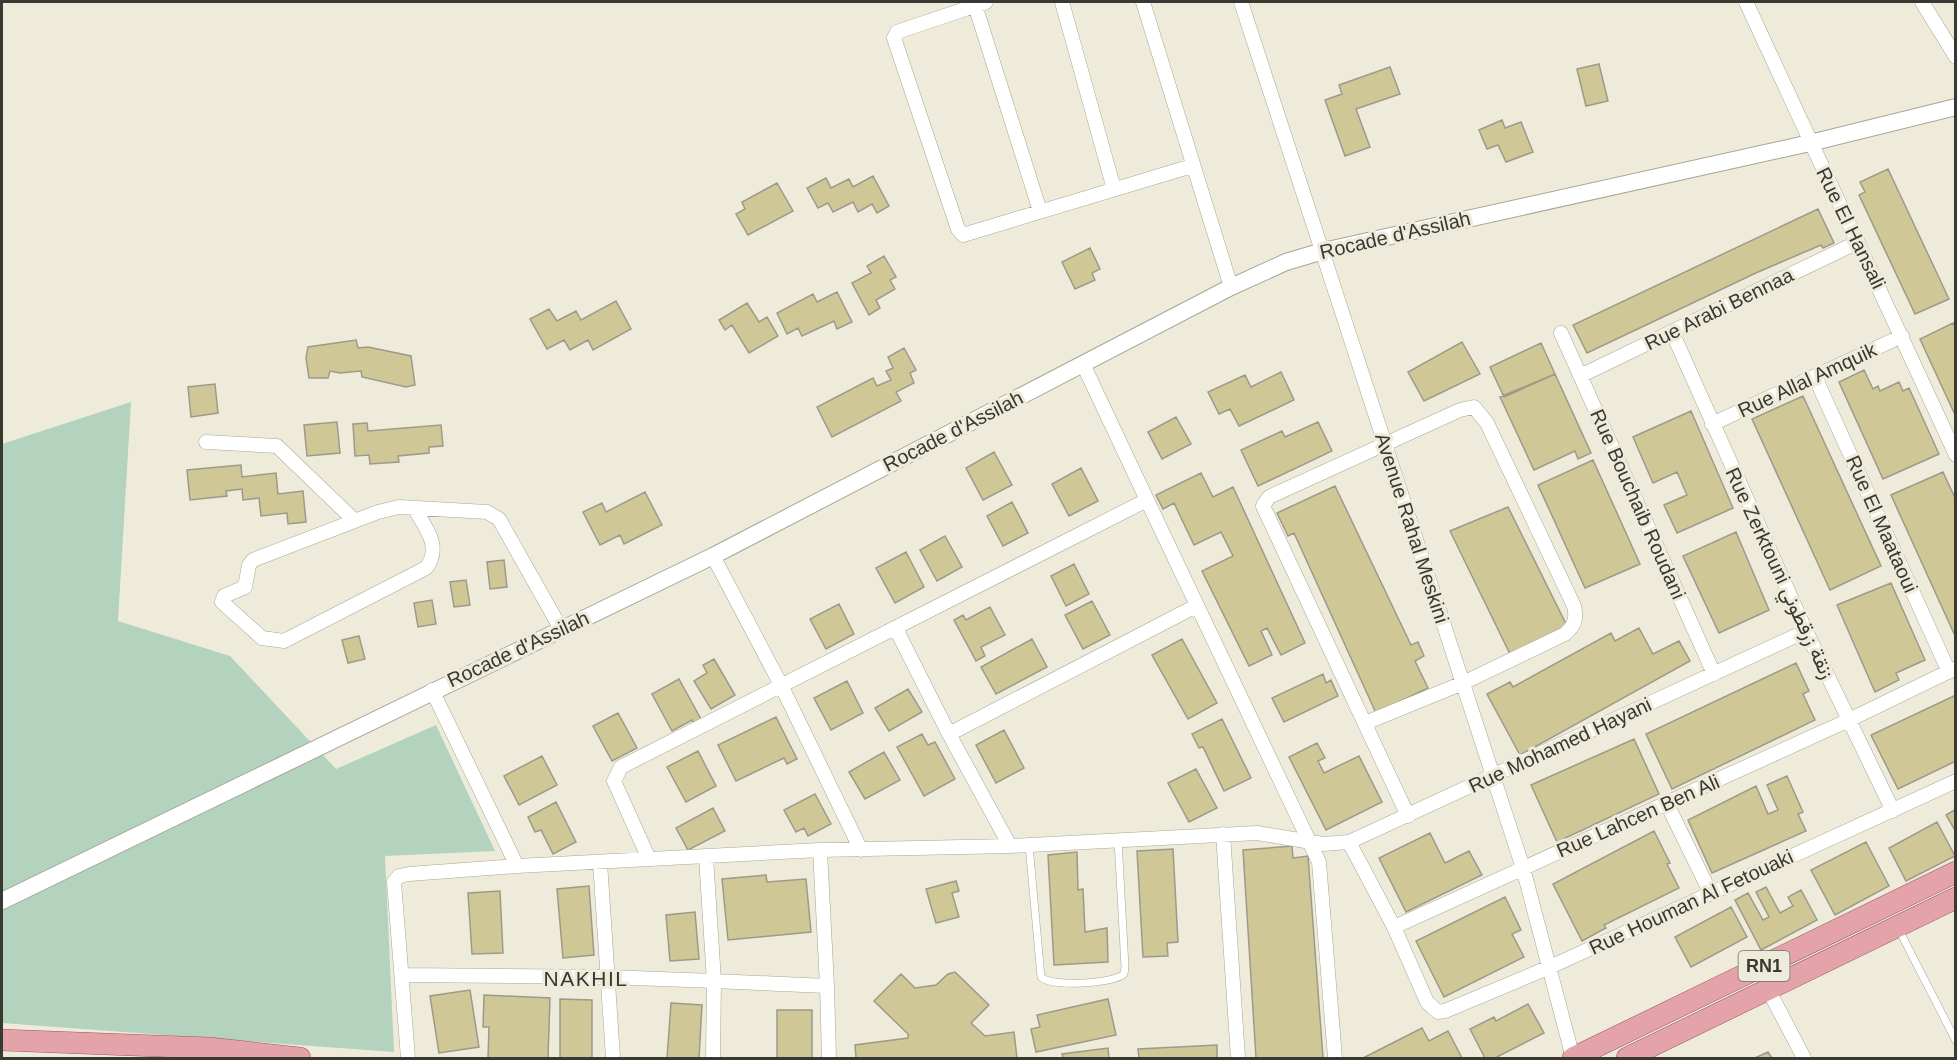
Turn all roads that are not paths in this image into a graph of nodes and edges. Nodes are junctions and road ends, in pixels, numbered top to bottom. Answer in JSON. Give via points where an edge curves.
{"nodes":[{"id":1,"x":1062,"y":2,"type":"edge"},
{"id":2,"x":1143,"y":2,"type":"edge"},
{"id":3,"x":1241,"y":2,"type":"edge"},
{"id":4,"x":1746,"y":2,"type":"edge"},
{"id":5,"x":1922,"y":2,"type":"edge"},
{"id":6,"x":980,"y":3,"type":"edge"},
{"id":7,"x":1951,"y":41,"type":"edge"},
{"id":8,"x":1956,"y":57,"type":"edge"},
{"id":9,"x":1956,"y":107,"type":"edge"},
{"id":10,"x":1810,"y":143,"type":"junction"},
{"id":11,"x":1192,"y":166,"type":"junction"},
{"id":12,"x":1114,"y":189,"type":"junction"},
{"id":13,"x":1040,"y":211,"type":"junction"},
{"id":14,"x":1858,"y":242,"type":"junction"},
{"id":15,"x":1323,"y":251,"type":"junction"},
{"id":16,"x":1231,"y":287,"type":"junction"},
{"id":17,"x":1672,"y":332,"type":"junction"},
{"id":18,"x":1561,"y":333,"type":"dead end"},
{"id":19,"x":1902,"y":336,"type":"junction"},
{"id":20,"x":1083,"y":364,"type":"junction"},
{"id":21,"x":1580,"y":376,"type":"junction"},
{"id":22,"x":1815,"y":377,"type":"junction"},
{"id":23,"x":1712,"y":424,"type":"junction"},
{"id":24,"x":206,"y":442,"type":"dead end"},
{"id":25,"x":1384,"y":443,"type":"junction"},
{"id":26,"x":1956,"y":455,"type":"edge"},
{"id":27,"x":1147,"y":500,"type":"junction"},
{"id":28,"x":414,"y":508,"type":"junction"},
{"id":29,"x":355,"y":521,"type":"junction"},
{"id":30,"x":713,"y":556,"type":"junction"},
{"id":31,"x":1196,"y":606,"type":"junction"},
{"id":32,"x":561,"y":629,"type":"junction"},
{"id":33,"x":896,"y":629,"type":"junction"},
{"id":34,"x":1806,"y":631,"type":"junction"},
{"id":35,"x":1952,"y":670,"type":"edge"},
{"id":36,"x":1714,"y":674,"type":"junction"},
{"id":37,"x":1463,"y":683,"type":"junction"},
{"id":38,"x":782,"y":687,"type":"junction"},
{"id":39,"x":432,"y":690,"type":"junction"},
{"id":40,"x":1849,"y":720,"type":"junction"},
{"id":41,"x":1365,"y":723,"type":"junction"},
{"id":42,"x":949,"y":734,"type":"junction"},
{"id":43,"x":1493,"y":775,"type":"junction"},
{"id":44,"x":1956,"y":781,"type":"edge"},
{"id":45,"x":1667,"y":804,"type":"junction"},
{"id":46,"x":1893,"y":811,"type":"junction"},
{"id":47,"x":1408,"y":816,"type":"junction"},
{"id":48,"x":1223,"y":834,"type":"junction"},
{"id":49,"x":1118,"y":840,"type":"junction"},
{"id":50,"x":1349,"y":842,"type":"junction"},
{"id":51,"x":1312,"y":843,"type":"junction"},
{"id":52,"x":1029,"y":845,"type":"junction"},
{"id":53,"x":1010,"y":846,"type":"junction"},
{"id":54,"x":820,"y":850,"type":"junction"},
{"id":55,"x":861,"y":850,"type":"junction"},
{"id":56,"x":706,"y":857,"type":"junction"},
{"id":57,"x":649,"y":859,"type":"junction"},
{"id":58,"x":600,"y":862,"type":"junction"},
{"id":59,"x":517,"y":866,"type":"junction"},
{"id":60,"x":1522,"y":868,"type":"junction"},
{"id":61,"x":1956,"y":872,"type":"edge"},
{"id":62,"x":1710,"y":892,"type":"junction"},
{"id":63,"x":1956,"y":898,"type":"edge"},
{"id":64,"x":2,"y":901,"type":"edge"},
{"id":65,"x":1394,"y":927,"type":"junction"},
{"id":66,"x":1897,"y":927,"type":"junction"},
{"id":67,"x":1550,"y":967,"type":"junction"},
{"id":68,"x":403,"y":975,"type":"junction"},
{"id":69,"x":608,"y":977,"type":"junction"},
{"id":70,"x":714,"y":981,"type":"junction"},
{"id":71,"x":827,"y":986,"type":"junction"},
{"id":72,"x":1769,"y":991,"type":"junction"},
{"id":73,"x":2,"y":1040,"type":"edge"},
{"id":74,"x":1956,"y":1041,"type":"edge"},
{"id":75,"x":1573,"y":1058,"type":"edge"},
{"id":76,"x":300,"y":1059,"type":"edge"},
{"id":77,"x":408,"y":1059,"type":"edge"},
{"id":78,"x":613,"y":1059,"type":"edge"},
{"id":79,"x":713,"y":1059,"type":"edge"},
{"id":80,"x":829,"y":1059,"type":"edge"},
{"id":81,"x":1238,"y":1059,"type":"edge"},
{"id":82,"x":1335,"y":1059,"type":"edge"},
{"id":83,"x":1627,"y":1059,"type":"edge"},
{"id":84,"x":1804,"y":1059,"type":"edge"}],
"edges":[{"from":1,"to":12,"type":"street"},
{"from":2,"to":11,"type":"street"},
{"from":3,"to":15,"type":"street","name":"Avenue Rahal Meskini"},
{"from":4,"to":10,"type":"street","name":"Rue El Hansali"},
{"from":5,"to":7,"type":"street"},
{"from":6,"to":13,"type":"street"},
{"from":6,"to":13,"type":"street","via":[[897,32],[893,41],[960,232],[966,235]]},
{"from":7,"to":8,"type":"street"},
{"from":9,"to":10,"type":"street","name":"Rocade d'Assilah"},
{"from":10,"to":14,"type":"street","name":"Rue El Hansali"},
{"from":10,"to":15,"type":"street","name":"Rocade d'Assilah"},
{"from":11,"to":12,"type":"street"},
{"from":11,"to":16,"type":"street"},
{"from":12,"to":13,"type":"street"},
{"from":14,"to":17,"type":"street","name":"Rue Arabi Bennaa"},
{"from":14,"to":19,"type":"street","name":"Rue El Hansali"},
{"from":15,"to":16,"type":"street","name":"Rocade d'Assilah","via":[[1286,262]]},
{"from":15,"to":25,"type":"street","name":"Avenue Rahal Meskini"},
{"from":16,"to":20,"type":"street","name":"Rocade d'Assilah"},
{"from":17,"to":21,"type":"street","name":"Rue Arabi Bennaa"},
{"from":17,"to":23,"type":"street","name":"Rue Zerktouni زنقة زرقطوني"},
{"from":18,"to":21,"type":"street","name":"Rue Bouchaib Roudani"},
{"from":19,"to":22,"type":"street","name":"Rue Allal Amquik"},
{"from":19,"to":26,"type":"street","name":"Rue El Hansali"},
{"from":20,"to":27,"type":"street"},
{"from":20,"to":30,"type":"street","name":"Rocade d'Assilah"},
{"from":21,"to":36,"type":"street","name":"Rue Bouchaib Roudani"},
{"from":22,"to":23,"type":"street","name":"Rue Allal Amquik"},
{"from":22,"to":35,"type":"street","name":"Rue El Maataoui"},
{"from":23,"to":34,"type":"street","name":"Rue Zerktouni زنقة زرقطوني"},
{"from":24,"to":29,"type":"street","via":[[277,446]]},
{"from":25,"to":37,"type":"street","name":"Avenue Rahal Meskini"},
{"from":25,"to":37,"type":"street","via":[[1468,407],[1478,410],[1574,606],[1577,617],[1565,634]]},
{"from":25,"to":41,"type":"street","via":[[1269,497],[1263,506]]},
{"from":27,"to":31,"type":"street"},
{"from":27,"to":33,"type":"street"},
{"from":28,"to":29,"type":"street","via":[[388,509]]},
{"from":28,"to":29,"type":"street","via":[[430,534],[434,550],[426,568],[284,641],[262,638],[222,602],[224,596],[245,587],[253,560]]},
{"from":28,"to":32,"type":"street","via":[[492,513]]},
{"from":30,"to":32,"type":"street","name":"Rocade d'Assilah"},
{"from":30,"to":38,"type":"street"},
{"from":31,"to":42,"type":"street"},
{"from":31,"to":51,"type":"street"},
{"from":32,"to":39,"type":"street","name":"Rocade d'Assilah"},
{"from":33,"to":38,"type":"street"},
{"from":33,"to":42,"type":"street"},
{"from":34,"to":36,"type":"street","name":"Rue Mohamed Hayani"},
{"from":34,"to":40,"type":"street","name":"Rue Zerktouni زنقة زرقطوني"},
{"from":35,"to":40,"type":"street","name":"Rue Lahcen Ben Ali"},
{"from":36,"to":43,"type":"street","name":"Rue Mohamed Hayani"},
{"from":37,"to":41,"type":"street"},
{"from":37,"to":43,"type":"street","name":"Avenue Rahal Meskini"},
{"from":38,"to":55,"type":"street"},
{"from":38,"to":57,"type":"street","via":[[617,771],[615,786]]},
{"from":39,"to":59,"type":"street"},
{"from":39,"to":64,"type":"street","name":"Rocade d'Assilah"},
{"from":40,"to":45,"type":"street","name":"Rue Lahcen Ben Ali"},
{"from":40,"to":46,"type":"street","name":"Rue Zerktouni زنقة زرقطوني"},
{"from":41,"to":47,"type":"street"},
{"from":42,"to":53,"type":"street"},
{"from":43,"to":47,"type":"street","name":"Rue Mohamed Hayani"},
{"from":43,"to":60,"type":"street","name":"Avenue Rahal Meskini"},
{"from":44,"to":46,"type":"street","name":"Rue Houman Al Fetouaki"},
{"from":45,"to":60,"type":"street","name":"Rue Lahcen Ben Ali"},
{"from":45,"to":62,"type":"street"},
{"from":46,"to":62,"type":"street","name":"Rue Houman Al Fetouaki"},
{"from":47,"to":50,"type":"street","name":"Rue Mohamed Hayani"},
{"from":48,"to":49,"type":"street","name":"Rue Mohamed Hayani"},
{"from":48,"to":51,"type":"street","name":"Rue Mohamed Hayani","via":[[1271,834]]},
{"from":48,"to":81,"type":"street"},
{"from":49,"to":52,"type":"street","name":"Rue Mohamed Hayani"},
{"from":49,"to":52,"type":"lane","via":[[1125,967],[1124,974],[1114,980],[1051,983],[1041,977]]},
{"from":50,"to":51,"type":"street","name":"Rue Mohamed Hayani"},
{"from":50,"to":65,"type":"street"},
{"from":51,"to":82,"type":"street","via":[[1321,876]]},
{"from":52,"to":53,"type":"street","name":"Rue Mohamed Hayani"},
{"from":53,"to":55,"type":"street","name":"Rue Mohamed Hayani"},
{"from":54,"to":55,"type":"street","name":"Rue Mohamed Hayani"},
{"from":54,"to":56,"type":"street","name":"Rue Mohamed Hayani"},
{"from":54,"to":71,"type":"street"},
{"from":56,"to":57,"type":"street","name":"Rue Mohamed Hayani"},
{"from":56,"to":70,"type":"street"},
{"from":57,"to":58,"type":"street","name":"Rue Mohamed Hayani"},
{"from":58,"to":59,"type":"street","name":"Rue Mohamed Hayani"},
{"from":58,"to":69,"type":"street"},
{"from":59,"to":68,"type":"street","name":"Rue Mohamed Hayani","via":[[396,878],[393,886]]},
{"from":60,"to":65,"type":"street","name":"Rue Lahcen Ben Ali"},
{"from":60,"to":67,"type":"street","name":"Avenue Rahal Meskini"},
{"from":61,"to":75,"type":"main road","number":"RN1"},
{"from":62,"to":67,"type":"street","name":"Rue Houman Al Fetouaki"},
{"from":63,"to":66,"type":"main road","number":"RN1"},
{"from":65,"to":67,"type":"street","name":"Rue Houman Al Fetouaki","via":[[1428,1002],[1438,1012]]},
{"from":66,"to":72,"type":"main road","number":"RN1"},
{"from":66,"to":74,"type":"lane"},
{"from":67,"to":75,"type":"street","name":"Avenue Rahal Meskini"},
{"from":68,"to":69,"type":"street"},
{"from":68,"to":77,"type":"street"},
{"from":69,"to":70,"type":"street"},
{"from":69,"to":78,"type":"street"},
{"from":70,"to":71,"type":"street"},
{"from":70,"to":79,"type":"street"},
{"from":71,"to":80,"type":"street"},
{"from":72,"to":83,"type":"main road","number":"RN1"},
{"from":72,"to":84,"type":"street"},
{"from":73,"to":76,"type":"main road","via":[[209,1048]]}]}
